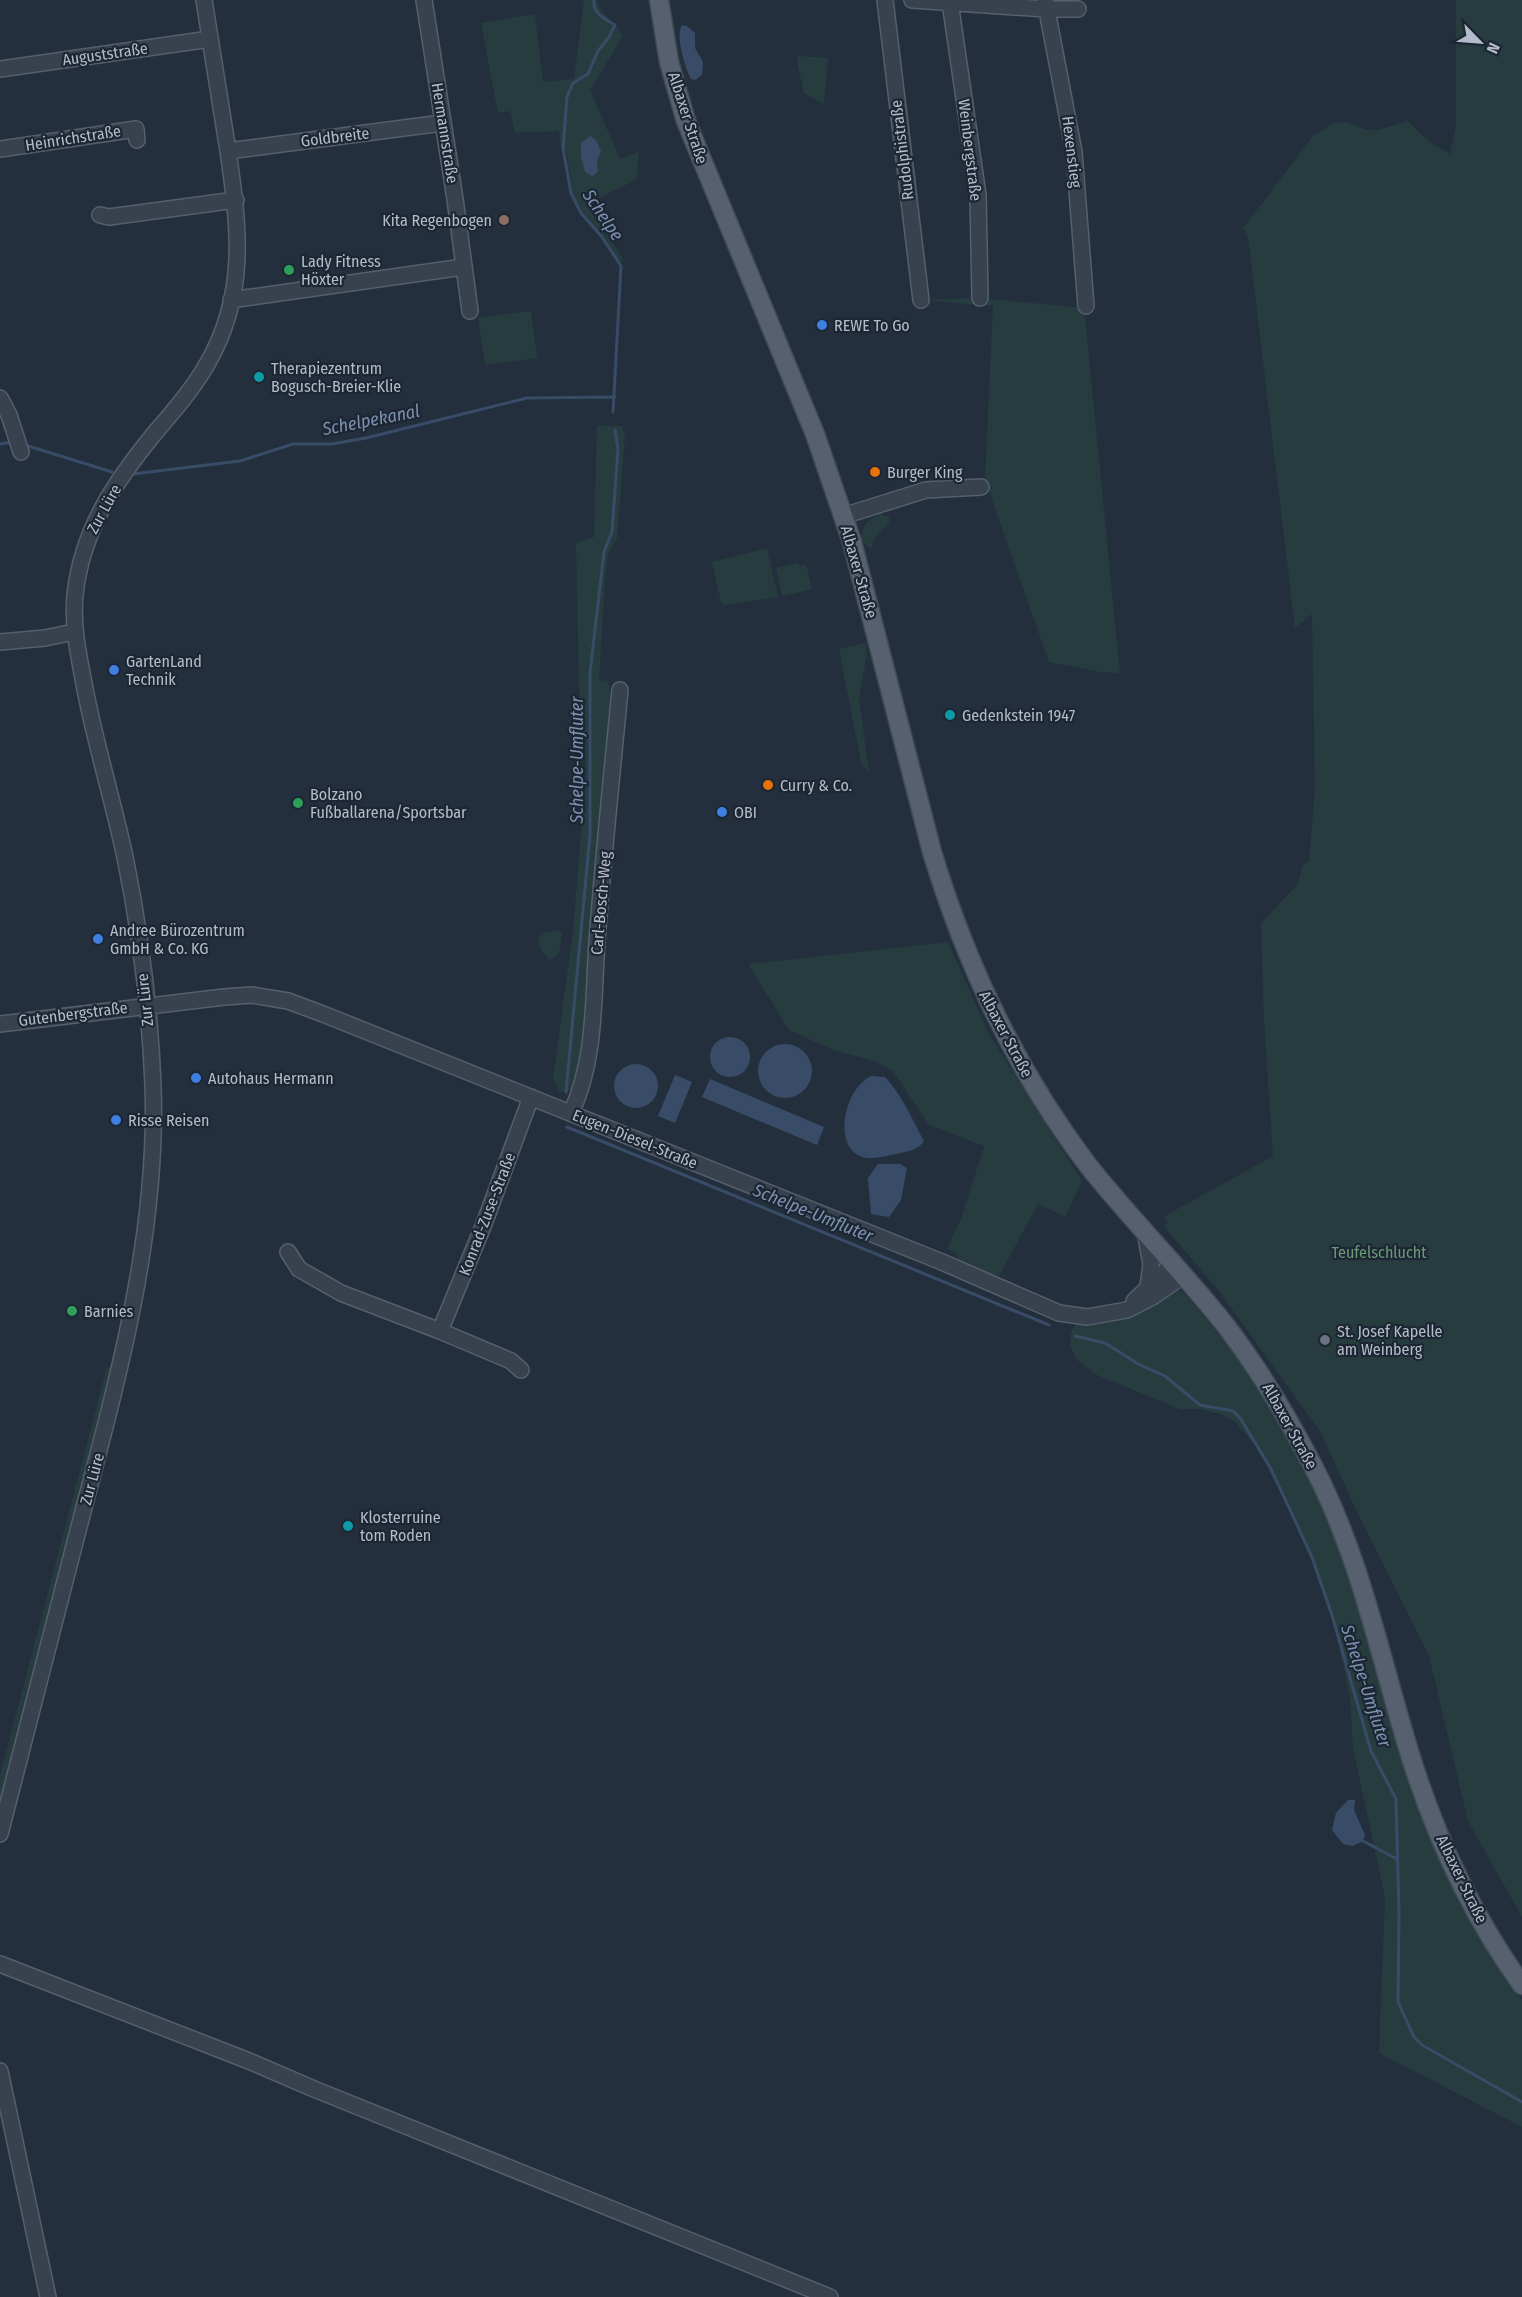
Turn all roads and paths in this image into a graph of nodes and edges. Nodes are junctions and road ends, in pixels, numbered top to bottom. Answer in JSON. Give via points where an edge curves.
{"nodes":[{"id":1,"x":204,"y":0,"type":"edge"},
{"id":2,"x":424,"y":0,"type":"edge"},
{"id":3,"x":659,"y":0,"type":"edge"},
{"id":4,"x":885,"y":0,"type":"edge"},
{"id":5,"x":912,"y":0,"type":"edge"},
{"id":6,"x":950,"y":2,"type":"junction"},
{"id":7,"x":1046,"y":4,"type":"edge"},
{"id":8,"x":1078,"y":9,"type":"dead end"},
{"id":9,"x":210,"y":39,"type":"junction"},
{"id":10,"x":0,"y":69,"type":"edge"},
{"id":11,"x":442,"y":123,"type":"junction"},
{"id":12,"x":137,"y":140,"type":"dead end"},
{"id":13,"x":0,"y":149,"type":"edge"},
{"id":14,"x":228,"y":151,"type":"junction"},
{"id":15,"x":236,"y":200,"type":"junction"},
{"id":16,"x":100,"y":215,"type":"dead end"},
{"id":17,"x":463,"y":267,"type":"junction"},
{"id":18,"x":980,"y":298,"type":"dead end"},
{"id":19,"x":231,"y":300,"type":"junction"},
{"id":20,"x":921,"y":300,"type":"dead end"},
{"id":21,"x":1086,"y":306,"type":"dead end"},
{"id":22,"x":470,"y":311,"type":"dead end"},
{"id":23,"x":0,"y":398,"type":"edge"},
{"id":24,"x":19,"y":445,"type":"dead end"},
{"id":25,"x":981,"y":487,"type":"dead end"},
{"id":26,"x":843,"y":516,"type":"junction"},
{"id":27,"x":74,"y":632,"type":"junction"},
{"id":28,"x":0,"y":642,"type":"edge"},
{"id":29,"x":620,"y":690,"type":"dead end"},
{"id":30,"x":147,"y":1005,"type":"junction"},
{"id":31,"x":0,"y":1024,"type":"edge"},
{"id":32,"x":531,"y":1097,"type":"junction"},
{"id":33,"x":571,"y":1113,"type":"junction"},
{"id":34,"x":1145,"y":1232,"type":"junction"},
{"id":35,"x":288,"y":1252,"type":"dead end"},
{"id":36,"x":1179,"y":1269,"type":"junction"},
{"id":37,"x":1148,"y":1287,"type":"junction"},
{"id":38,"x":1117,"y":1313,"type":"junction"},
{"id":39,"x":440,"y":1331,"type":"junction"},
{"id":40,"x":521,"y":1370,"type":"dead end"},
{"id":41,"x":0,"y":1834,"type":"edge"},
{"id":42,"x":0,"y":1964,"type":"edge"},
{"id":43,"x":1522,"y":1985,"type":"edge"},
{"id":44,"x":0,"y":2071,"type":"edge"},
{"id":45,"x":48,"y":2297,"type":"edge"},
{"id":46,"x":830,"y":2297,"type":"edge"}],
"edges":[{"from":1,"to":9,"type":"street","name":"Zur Lüre"},
{"from":2,"to":11,"type":"street","name":"Hermannstraße"},
{"from":3,"to":26,"type":"main road","name":"Albaxer Straße","via":[[669,62],[686,121],[795,383]]},
{"from":4,"to":20,"type":"street","name":"Rudolphistraße"},
{"from":5,"to":6,"type":"street"},
{"from":6,"to":7,"type":"street"},
{"from":6,"to":18,"type":"street","name":"Weinbergstraße","via":[[978,195]]},
{"from":7,"to":8,"type":"street"},
{"from":7,"to":21,"type":"street","name":"Hexenstieg","via":[[1074,152]]},
{"from":9,"to":10,"type":"street","name":"Auguststraße"},
{"from":9,"to":14,"type":"street","name":"Zur Lüre"},
{"from":11,"to":14,"type":"street","name":"Goldbreite"},
{"from":11,"to":17,"type":"street","name":"Hermannstraße"},
{"from":12,"to":13,"type":"street","name":"Heinrichstraße","via":[[136,129]]},
{"from":14,"to":15,"type":"street","name":"Zur Lüre"},
{"from":15,"to":16,"type":"street"},
{"from":15,"to":19,"type":"street","name":"Zur Lüre","via":[[238,263]]},
{"from":17,"to":19,"type":"street"},
{"from":17,"to":22,"type":"street","name":"Hermannstraße"},
{"from":19,"to":27,"type":"street","name":"Zur Lüre","via":[[207,365],[95,519],[79,567]]},
{"from":23,"to":24,"type":"street"},
{"from":25,"to":26,"type":"street","via":[[926,490]]},
{"from":26,"to":34,"type":"main road","name":"Albaxer Straße","via":[[932,852],[970,962],[1003,1032],[1042,1099]]},
{"from":27,"to":28,"type":"street"},
{"from":27,"to":30,"type":"street","name":"Zur Lüre","via":[[125,858]]},
{"from":29,"to":33,"type":"street","name":"Carl-Bosch-Weg","via":[[591,1037],[584,1083]]},
{"from":30,"to":31,"type":"street","name":"Gutenbergstraße"},
{"from":30,"to":32,"type":"street","name":"Eugen-Diesel-Straße","via":[[252,995],[288,1001]]},
{"from":30,"to":41,"type":"street","name":"Zur Lüre","via":[[153,1146],[147,1224],[136,1292],[120,1372]]},
{"from":32,"to":33,"type":"street","name":"Eugen-Diesel-Straße"},
{"from":32,"to":39,"type":"street","name":"Konrad-Zuse-Straße"},
{"from":33,"to":38,"type":"street","name":"Eugen-Diesel-Straße","via":[[1059,1313],[1087,1317]]},
{"from":34,"to":36,"type":"main road","name":"Albaxer Straße"},
{"from":34,"to":37,"type":"street","via":[[1151,1264]]},
{"from":35,"to":39,"type":"street","via":[[299,1269],[340,1293]]},
{"from":36,"to":37,"type":"street"},
{"from":36,"to":38,"type":"street","name":"Eugen-Diesel-Straße","via":[[1139,1305]]},
{"from":36,"to":43,"type":"main road","name":"Albaxer Straße","via":[[1251,1360],[1314,1468],[1354,1561],[1434,1821],[1478,1915]]},
{"from":37,"to":38,"type":"street"},
{"from":39,"to":40,"type":"street","via":[[511,1361]]},
{"from":42,"to":46,"type":"street"},
{"from":44,"to":45,"type":"street"}]}
